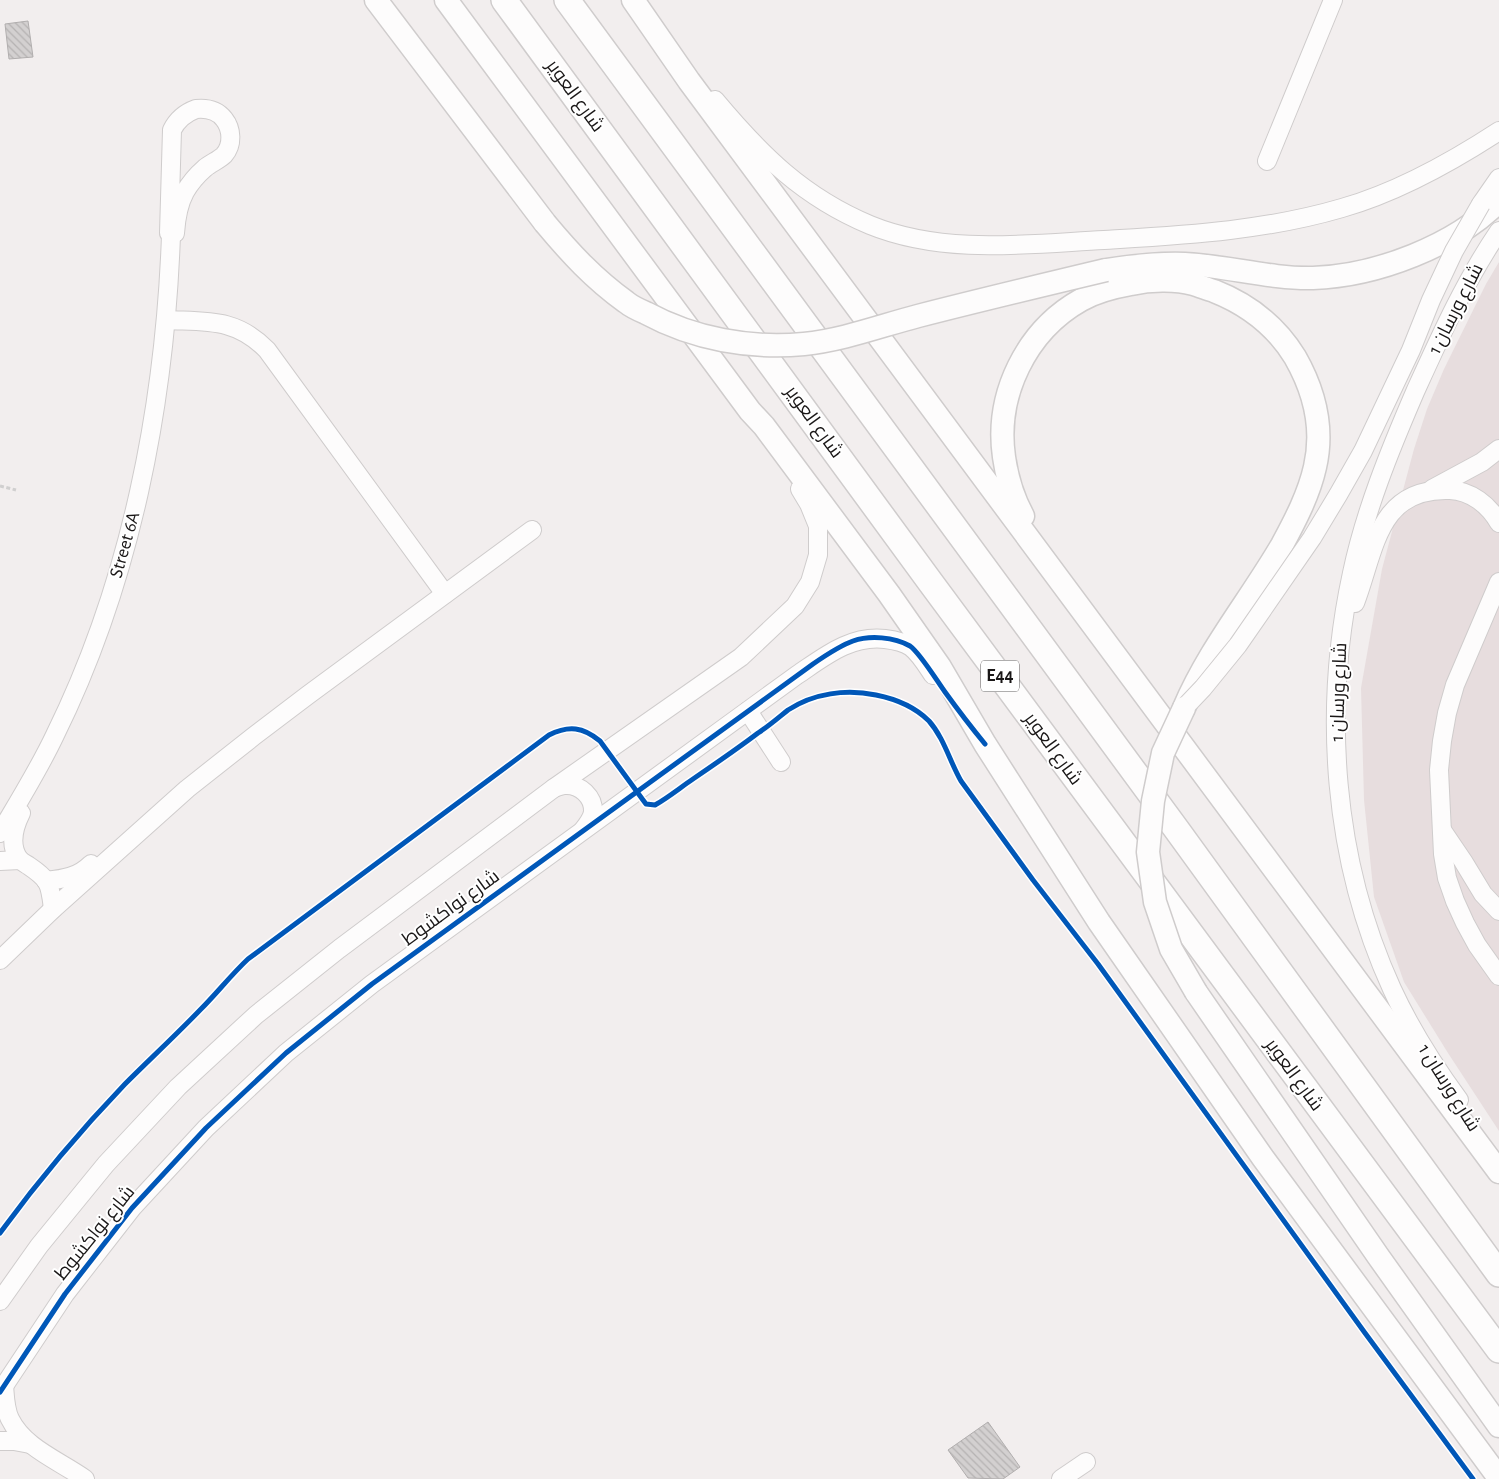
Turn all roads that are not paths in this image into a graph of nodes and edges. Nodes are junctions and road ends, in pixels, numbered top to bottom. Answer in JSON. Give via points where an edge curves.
{"nodes":[{"id":1,"x":376,"y":0,"type":"edge"},
{"id":2,"x":446,"y":0,"type":"edge"},
{"id":3,"x":504,"y":0,"type":"edge"},
{"id":4,"x":568,"y":0,"type":"edge"},
{"id":5,"x":1333,"y":0,"type":"edge"},
{"id":6,"x":637,"y":6,"type":"edge"},
{"id":7,"x":1499,"y":131,"type":"edge"},
{"id":8,"x":1266,"y":161,"type":"dead end"},
{"id":9,"x":1499,"y":178,"type":"edge"},
{"id":10,"x":1490,"y":202,"type":"edge"},
{"id":11,"x":1499,"y":231,"type":"edge"},
{"id":12,"x":171,"y":235,"type":"junction"},
{"id":13,"x":167,"y":320,"type":"junction"},
{"id":14,"x":750,"y":411,"type":"junction"},
{"id":15,"x":1499,"y":449,"type":"edge"},
{"id":16,"x":1429,"y":490,"type":"junction"},
{"id":17,"x":1499,"y":523,"type":"edge"},
{"id":18,"x":532,"y":530,"type":"dead end"},
{"id":19,"x":1499,"y":582,"type":"edge"},
{"id":20,"x":1063,"y":584,"type":"junction"},
{"id":21,"x":445,"y":594,"type":"junction"},
{"id":22,"x":1341,"y":632,"type":"junction"},
{"id":23,"x":1184,"y":708,"type":"junction"},
{"id":24,"x":748,"y":711,"type":"junction"},
{"id":25,"x":985,"y":744,"type":"junction"},
{"id":26,"x":781,"y":762,"type":"dead end"},
{"id":27,"x":35,"y":773,"type":"junction"},
{"id":28,"x":554,"y":788,"type":"junction"},
{"id":29,"x":1442,"y":830,"type":"junction"},
{"id":30,"x":581,"y":832,"type":"junction"},
{"id":31,"x":0,"y":833,"type":"edge"},
{"id":32,"x":128,"y":842,"type":"junction"},
{"id":33,"x":20,"y":860,"type":"junction"},
{"id":34,"x":0,"y":861,"type":"edge"},
{"id":35,"x":46,"y":881,"type":"junction"},
{"id":36,"x":53,"y":909,"type":"junction"},
{"id":37,"x":1499,"y":911,"type":"edge"},
{"id":38,"x":0,"y":960,"type":"edge"},
{"id":39,"x":1499,"y":976,"type":"edge"},
{"id":40,"x":1484,"y":1152,"type":"junction"},
{"id":41,"x":1499,"y":1172,"type":"edge"},
{"id":42,"x":1499,"y":1274,"type":"edge"},
{"id":43,"x":0,"y":1301,"type":"edge"},
{"id":44,"x":1499,"y":1350,"type":"edge"},
{"id":45,"x":2,"y":1389,"type":"edge"},
{"id":46,"x":1499,"y":1426,"type":"edge"},
{"id":47,"x":0,"y":1441,"type":"edge"},
{"id":48,"x":30,"y":1444,"type":"junction"},
{"id":49,"x":1086,"y":1462,"type":"dead end"},
{"id":50,"x":1499,"y":1478,"type":"edge"},
{"id":51,"x":85,"y":1479,"type":"edge"},
{"id":52,"x":1061,"y":1479,"type":"edge"}],
"edges":[{"from":1,"to":10,"type":"main road","bridge":true,"via":[[572,256],[628,304],[695,334],[731,342],[768,346],[805,344],[848,336],[998,296],[1106,270],[1141,265],[1185,264],[1314,278],[1346,274],[1412,257],[1452,238],[1490,210]]},
{"from":2,"to":14,"type":"main road"},
{"from":3,"to":44,"type":"highway","name":"شارع العوير","number":"E44"},
{"from":4,"to":42,"type":"highway","number":"E44"},
{"from":5,"to":8,"type":"street"},
{"from":6,"to":7,"type":"street","via":[[740,129],[788,176],[814,196],[872,226],[936,242],[1039,244],[1183,236],[1298,219],[1386,192],[1429,173]]},
{"from":6,"to":20,"type":"main road","via":[[695,89]]},
{"from":9,"to":10,"type":"street"},
{"from":10,"to":23,"type":"street","bridge":true,"via":[[1454,251],[1362,451],[1312,538],[1238,645]]},
{"from":11,"to":22,"type":"street","name":"شارع ورسان 1","via":[[1450,319],[1395,442],[1360,542]]},
{"from":12,"to":12,"type":"street","name":"Street 6A","via":[[188,186],[199,173],[225,154],[228,147],[229,127],[221,116],[202,108],[180,118],[172,130]]},
{"from":12,"to":13,"type":"street","name":"Street 6A"},
{"from":13,"to":21,"type":"street","via":[[223,323],[260,342]]},
{"from":13,"to":27,"type":"street","name":"Street 6A","via":[[147,458],[124,550],[82,674]]},
{"from":14,"to":25,"type":"main road","via":[[940,666]]},
{"from":14,"to":28,"type":"street","name":"شارع نواكشوط","via":[[810,504],[818,526],[818,554],[810,582],[795,606],[741,657]]},
{"from":15,"to":16,"type":"street","via":[[1482,462]]},
{"from":16,"to":17,"type":"street","via":[[1452,490],[1475,497]]},
{"from":16,"to":22,"type":"street","via":[[1399,505],[1383,526],[1370,554],[1356,601]]},
{"from":18,"to":21,"type":"street"},
{"from":19,"to":29,"type":"street","via":[[1455,685],[1447,712],[1439,770]]},
{"from":20,"to":23,"type":"main road","via":[[1021,512],[1007,477],[1002,440],[1005,404],[1017,368],[1036,337],[1063,311],[1082,299],[1110,288],[1150,280],[1191,283],[1230,297],[1265,320],[1287,345],[1308,382],[1315,402],[1319,424],[1315,469],[1288,533],[1205,666]]},
{"from":20,"to":40,"type":"main road"},
{"from":21,"to":32,"type":"street","via":[[254,736]]},
{"from":22,"to":40,"type":"street","name":"شارع ورسان 1","via":[[1336,694],[1337,770],[1346,842],[1360,904],[1392,989],[1429,1056],[1474,1123]]},
{"from":23,"to":46,"type":"main road","bridge":true,"via":[[1163,754],[1153,801],[1148,852],[1155,902],[1171,949],[1196,992]]},
{"from":24,"to":25,"type":"street","name":"شارع نواكشوط","via":[[855,640],[893,640],[916,653]]},
{"from":24,"to":26,"type":"street"},
{"from":24,"to":30,"type":"street","name":"شارع نواكشوط"},
{"from":25,"to":50,"type":"main road","via":[[1099,922],[1263,1158]]},
{"from":27,"to":31,"type":"street","name":"Street 6A"},
{"from":27,"to":33,"type":"street","via":[[30,794],[15,826],[14,843]]},
{"from":28,"to":30,"type":"street","via":[[576,786],[586,792],[593,812]]},
{"from":28,"to":43,"type":"street","name":"شارع نواكشوط","via":[[338,948],[256,1015],[178,1087],[106,1164],[39,1246]]},
{"from":29,"to":37,"type":"street","via":[[1483,894]]},
{"from":29,"to":39,"type":"street","via":[[1447,878],[1455,901],[1477,945]]},
{"from":30,"to":45,"type":"street","name":"شارع نواكشوط","via":[[372,984],[286,1053],[206,1128],[132,1208],[65,1294]]},
{"from":32,"to":35,"type":"street","via":[[105,849],[87,868],[73,876]]},
{"from":32,"to":36,"type":"street"},
{"from":33,"to":34,"type":"street"},
{"from":33,"to":35,"type":"street"},
{"from":35,"to":36,"type":"street"},
{"from":36,"to":38,"type":"street"},
{"from":40,"to":41,"type":"main road"},
{"from":45,"to":48,"type":"street","via":[[9,1418]]},
{"from":47,"to":48,"type":"street"},
{"from":48,"to":51,"type":"street"},
{"from":49,"to":52,"type":"street"}]}
